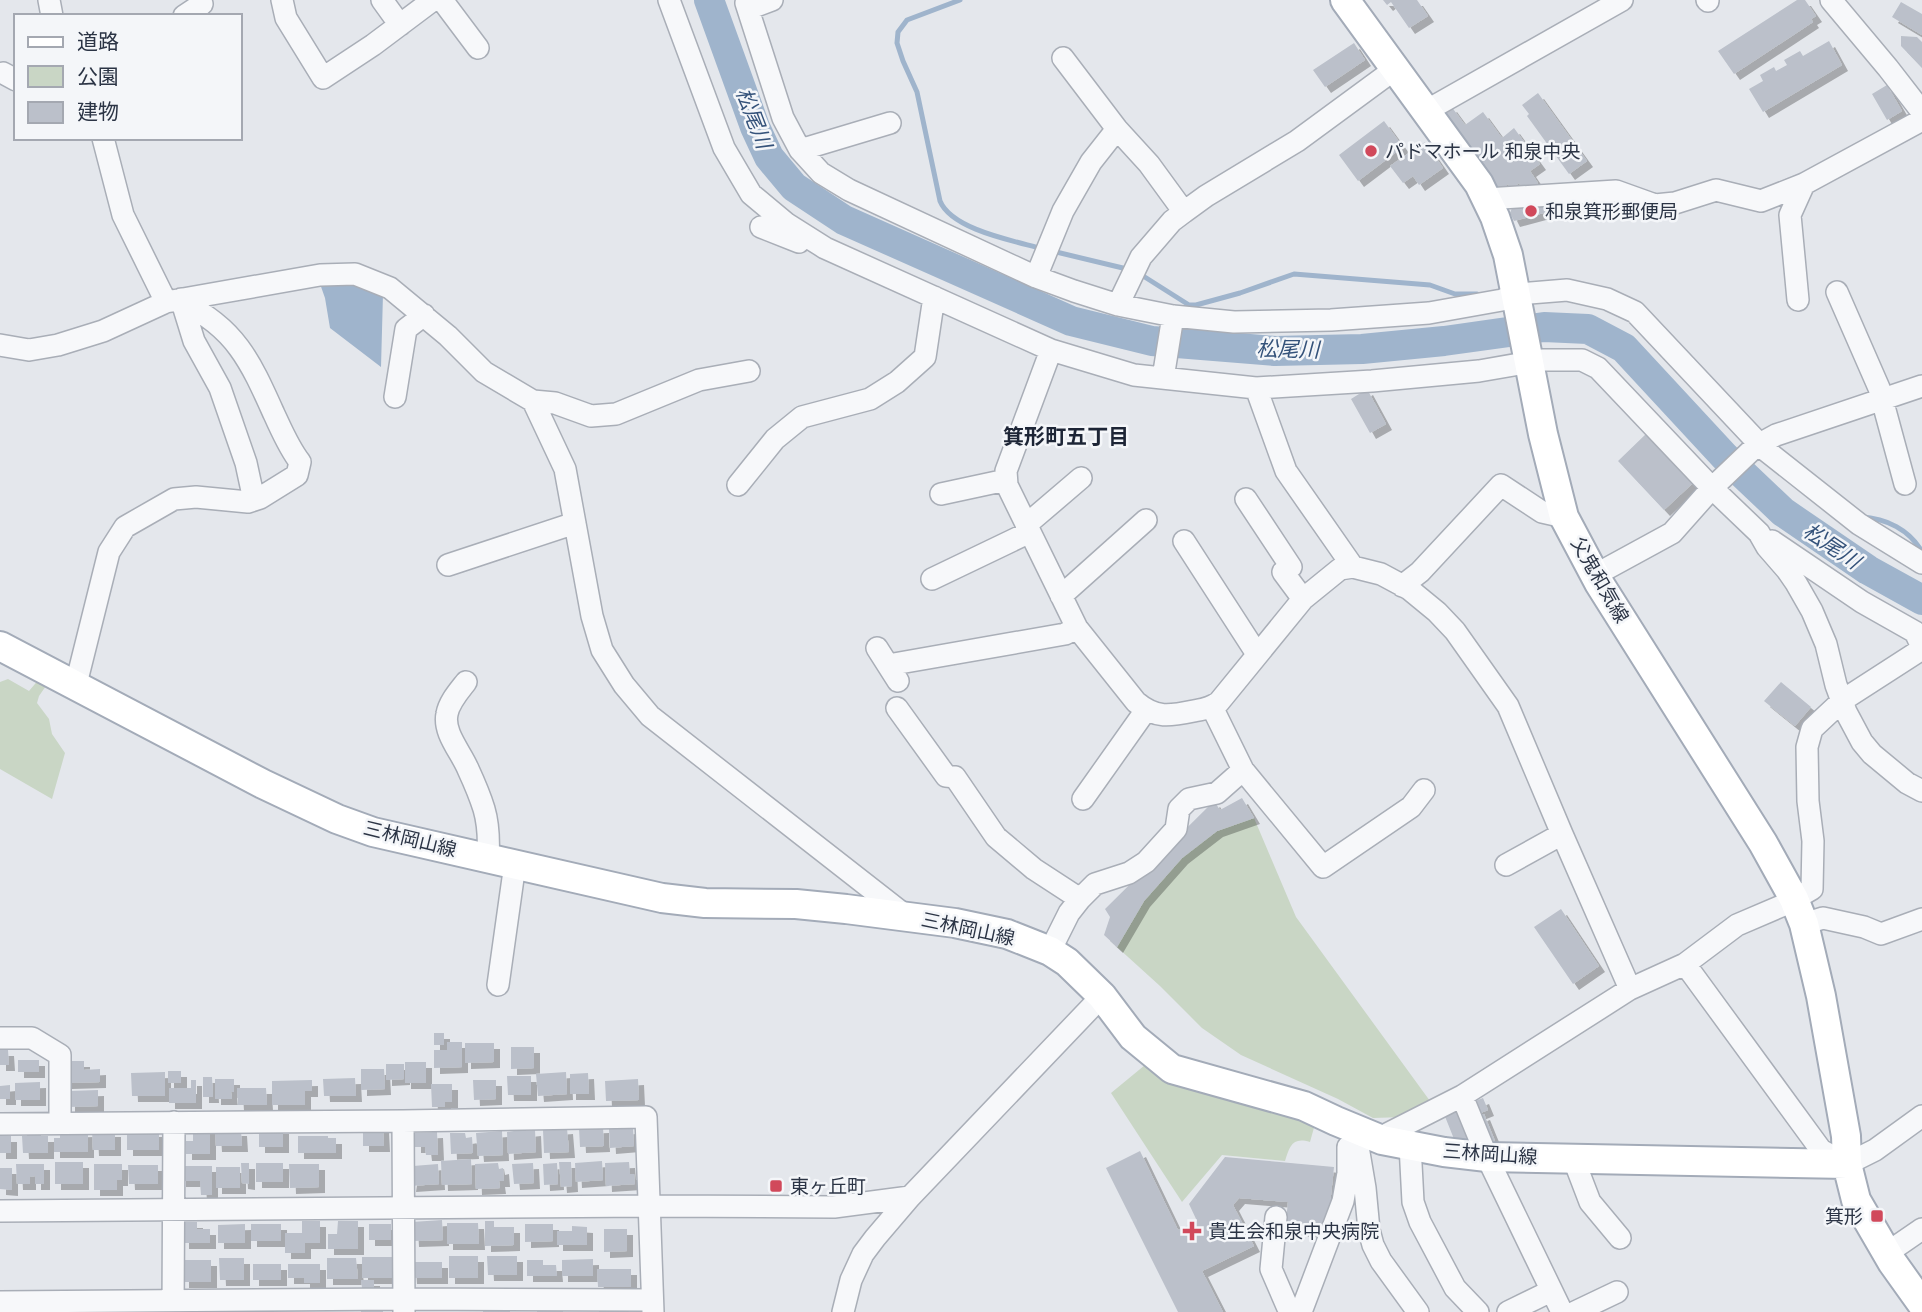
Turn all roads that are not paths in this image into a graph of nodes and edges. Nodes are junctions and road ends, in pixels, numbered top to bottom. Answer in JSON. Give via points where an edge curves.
{"nodes":[{"id":1,"x":282,"y":0,"type":"edge"},
{"id":2,"x":382,"y":0,"type":"edge"},
{"id":3,"x":433,"y":0,"type":"edge"},
{"id":4,"x":442,"y":0,"type":"edge"},
{"id":5,"x":669,"y":0,"type":"edge"},
{"id":6,"x":772,"y":0,"type":"edge"},
{"id":7,"x":1345,"y":0,"type":"edge"},
{"id":8,"x":1622,"y":0,"type":"edge"},
{"id":9,"x":1831,"y":0,"type":"edge"},
{"id":10,"x":202,"y":4,"type":"dead end"},
{"id":11,"x":187,"y":14,"type":"edge"},
{"id":12,"x":400,"y":25,"type":"junction"},
{"id":13,"x":478,"y":48,"type":"dead end"},
{"id":14,"x":1063,"y":58,"type":"dead end"},
{"id":15,"x":1395,"y":69,"type":"junction"},
{"id":16,"x":1426,"y":111,"type":"junction"},
{"id":17,"x":1922,"y":112,"type":"edge"},
{"id":18,"x":1922,"y":120,"type":"edge"},
{"id":19,"x":890,"y":123,"type":"dead end"},
{"id":20,"x":1117,"y":129,"type":"junction"},
{"id":21,"x":104,"y":140,"type":"edge"},
{"id":22,"x":800,"y":150,"type":"junction"},
{"id":23,"x":1804,"y":184,"type":"junction"},
{"id":24,"x":1486,"y":200,"type":"junction"},
{"id":25,"x":1184,"y":212,"type":"junction"},
{"id":26,"x":761,"y":227,"type":"dead end"},
{"id":27,"x":825,"y":248,"type":"junction"},
{"id":28,"x":1036,"y":277,"type":"junction"},
{"id":29,"x":1836,"y":292,"type":"dead end"},
{"id":30,"x":934,"y":298,"type":"junction"},
{"id":31,"x":1518,"y":300,"type":"junction"},
{"id":32,"x":1798,"y":300,"type":"dead end"},
{"id":33,"x":177,"y":301,"type":"junction"},
{"id":34,"x":1118,"y":305,"type":"junction"},
{"id":35,"x":424,"y":315,"type":"junction"},
{"id":36,"x":1173,"y":318,"type":"junction"},
{"id":37,"x":0,"y":345,"type":"edge"},
{"id":38,"x":1051,"y":350,"type":"junction"},
{"id":39,"x":1529,"y":359,"type":"junction"},
{"id":40,"x":749,"y":371,"type":"dead end"},
{"id":41,"x":1163,"y":376,"type":"junction"},
{"id":42,"x":1922,"y":386,"type":"edge"},
{"id":43,"x":1256,"y":388,"type":"junction"},
{"id":44,"x":396,"y":397,"type":"dead end"},
{"id":45,"x":1882,"y":399,"type":"junction"},
{"id":46,"x":533,"y":401,"type":"junction"},
{"id":47,"x":1758,"y":445,"type":"junction"},
{"id":48,"x":1081,"y":478,"type":"dead end"},
{"id":49,"x":1006,"y":480,"type":"junction"},
{"id":50,"x":1905,"y":484,"type":"dead end"},
{"id":51,"x":738,"y":485,"type":"dead end"},
{"id":52,"x":1713,"y":486,"type":"junction"},
{"id":53,"x":941,"y":494,"type":"dead end"},
{"id":54,"x":1245,"y":499,"type":"dead end"},
{"id":55,"x":254,"y":500,"type":"junction"},
{"id":56,"x":1564,"y":517,"type":"junction"},
{"id":57,"x":1146,"y":520,"type":"dead end"},
{"id":58,"x":575,"y":523,"type":"junction"},
{"id":59,"x":1028,"y":528,"type":"junction"},
{"id":60,"x":1759,"y":533,"type":"junction"},
{"id":61,"x":1184,"y":541,"type":"dead end"},
{"id":62,"x":1922,"y":563,"type":"edge"},
{"id":63,"x":448,"y":565,"type":"dead end"},
{"id":64,"x":1353,"y":567,"type":"junction"},
{"id":65,"x":1595,"y":575,"type":"junction"},
{"id":66,"x":945,"y":579,"type":"dead end"},
{"id":67,"x":1402,"y":586,"type":"junction"},
{"id":68,"x":1061,"y":596,"type":"junction"},
{"id":69,"x":1303,"y":599,"type":"junction"},
{"id":70,"x":1077,"y":628,"type":"junction"},
{"id":71,"x":1922,"y":648,"type":"edge"},
{"id":72,"x":1,"y":649,"type":"edge"},
{"id":73,"x":1257,"y":654,"type":"junction"},
{"id":74,"x":888,"y":665,"type":"dead end"},
{"id":75,"x":466,"y":682,"type":"dead end"},
{"id":76,"x":76,"y":684,"type":"junction"},
{"id":77,"x":1843,"y":700,"type":"junction"},
{"id":78,"x":1212,"y":707,"type":"junction"},
{"id":79,"x":897,"y":708,"type":"dead end"},
{"id":80,"x":1146,"y":710,"type":"junction"},
{"id":81,"x":1243,"y":770,"type":"junction"},
{"id":82,"x":1424,"y":790,"type":"dead end"},
{"id":83,"x":1922,"y":791,"type":"edge"},
{"id":84,"x":1083,"y":799,"type":"dead end"},
{"id":85,"x":1562,"y":834,"type":"junction"},
{"id":86,"x":501,"y":861,"type":"junction"},
{"id":87,"x":1518,"y":865,"type":"dead end"},
{"id":88,"x":1080,"y":899,"type":"junction"},
{"id":89,"x":1799,"y":911,"type":"junction"},
{"id":90,"x":906,"y":916,"type":"junction"},
{"id":91,"x":1922,"y":919,"type":"edge"},
{"id":92,"x":1050,"y":951,"type":"junction"},
{"id":93,"x":1685,"y":964,"type":"junction"},
{"id":94,"x":498,"y":985,"type":"dead end"},
{"id":95,"x":1630,"y":989,"type":"junction"},
{"id":96,"x":1102,"y":996,"type":"junction"},
{"id":97,"x":0,"y":1038,"type":"edge"},
{"id":98,"x":1462,"y":1096,"type":"junction"},
{"id":99,"x":1922,"y":1116,"type":"edge"},
{"id":100,"x":402,"y":1121,"type":"junction"},
{"id":101,"x":174,"y":1122,"type":"junction"},
{"id":102,"x":60,"y":1123,"type":"junction"},
{"id":103,"x":0,"y":1124,"type":"edge"},
{"id":104,"x":1355,"y":1129,"type":"junction"},
{"id":105,"x":1382,"y":1139,"type":"junction"},
{"id":106,"x":1410,"y":1145,"type":"junction"},
{"id":107,"x":1487,"y":1157,"type":"junction"},
{"id":108,"x":1576,"y":1158,"type":"junction"},
{"id":109,"x":1847,"y":1164,"type":"junction"},
{"id":110,"x":910,"y":1197,"type":"junction"},
{"id":111,"x":649,"y":1206,"type":"junction"},
{"id":112,"x":403,"y":1208,"type":"junction"},
{"id":113,"x":173,"y":1210,"type":"junction"},
{"id":114,"x":0,"y":1211,"type":"edge"},
{"id":115,"x":1276,"y":1217,"type":"dead end"},
{"id":116,"x":1922,"y":1229,"type":"edge"},
{"id":117,"x":1620,"y":1238,"type":"dead end"},
{"id":118,"x":1887,"y":1253,"type":"junction"},
{"id":119,"x":1551,"y":1290,"type":"junction"},
{"id":120,"x":1921,"y":1299,"type":"edge"},
{"id":121,"x":1608,"y":1301,"type":"edge"},
{"id":122,"x":0,"y":1302,"type":"edge"},
{"id":123,"x":404,"y":1305,"type":"edge"},
{"id":124,"x":525,"y":1306,"type":"edge"},
{"id":125,"x":652,"y":1306,"type":"edge"},
{"id":126,"x":173,"y":1307,"type":"edge"},
{"id":127,"x":843,"y":1312,"type":"edge"},
{"id":128,"x":1301,"y":1312,"type":"edge"},
{"id":129,"x":1419,"y":1312,"type":"edge"},
{"id":130,"x":1478,"y":1312,"type":"edge"},
{"id":131,"x":1508,"y":1312,"type":"edge"},
{"id":132,"x":1562,"y":1312,"type":"edge"},
{"id":133,"x":1575,"y":1312,"type":"edge"}],
"edges":[{"from":1,"to":12,"type":"street","via":[[286,18],[323,78]]},
{"from":2,"to":12,"type":"street"},
{"from":3,"to":12,"type":"street"},
{"from":4,"to":13,"type":"street"},
{"from":5,"to":27,"type":"street","via":[[723,148],[751,194]]},
{"from":6,"to":22,"type":"street","via":[[747,6],[783,118]]},
{"from":7,"to":15,"type":"main road","name":"父鬼和気線"},
{"from":8,"to":16,"type":"street"},
{"from":9,"to":17,"type":"street"},
{"from":10,"to":11,"type":"street"},
{"from":14,"to":20,"type":"street"},
{"from":15,"to":16,"type":"main road","name":"父鬼和気線"},
{"from":15,"to":25,"type":"street","via":[[1297,141]]},
{"from":16,"to":24,"type":"main road","name":"父鬼和気線"},
{"from":18,"to":23,"type":"street"},
{"from":19,"to":22,"type":"street"},
{"from":20,"to":25,"type":"street"},
{"from":20,"to":28,"type":"street","via":[[1091,162],[1063,211]]},
{"from":21,"to":33,"type":"street","via":[[123,215]]},
{"from":22,"to":28,"type":"street","via":[[821,173],[849,190]]},
{"from":23,"to":24,"type":"street","via":[[1761,201],[1716,190],[1655,205],[1616,191]]},
{"from":23,"to":32,"type":"street","via":[[1790,215]]},
{"from":24,"to":31,"type":"main road","name":"父鬼和気線","via":[[1508,255]]},
{"from":25,"to":34,"type":"street","via":[[1141,257]]},
{"from":26,"to":27,"type":"street"},
{"from":27,"to":30,"type":"street"},
{"from":28,"to":34,"type":"street"},
{"from":29,"to":45,"type":"street","via":[[1858,319]]},
{"from":30,"to":38,"type":"street"},
{"from":30,"to":51,"type":"street","via":[[925,357],[870,399],[802,417],[775,439]]},
{"from":31,"to":36,"type":"street","via":[[1331,320]]},
{"from":31,"to":39,"type":"main road","name":"父鬼和気線"},
{"from":31,"to":47,"type":"street","via":[[1567,290],[1607,299],[1635,312]]},
{"from":33,"to":35,"type":"street","via":[[320,275],[355,274],[390,288]]},
{"from":33,"to":37,"type":"street","via":[[58,345],[29,350]]},
{"from":33,"to":55,"type":"street","via":[[220,387],[247,463]]},
{"from":33,"to":55,"type":"street","via":[[222,326],[237,343],[300,462],[298,475]]},
{"from":34,"to":36,"type":"street"},
{"from":35,"to":44,"type":"street","via":[[406,329]]},
{"from":35,"to":46,"type":"street","via":[[484,372]]},
{"from":36,"to":41,"type":"street"},
{"from":38,"to":41,"type":"street","via":[[1134,375]]},
{"from":38,"to":49,"type":"street"},
{"from":39,"to":43,"type":"street","via":[[1479,371]]},
{"from":39,"to":52,"type":"street","via":[[1582,359],[1598,368]]},
{"from":39,"to":56,"type":"main road","name":"父鬼和気線"},
{"from":40,"to":46,"type":"street","via":[[699,380],[616,414],[591,416],[555,403]]},
{"from":41,"to":43,"type":"street"},
{"from":42,"to":45,"type":"street"},
{"from":43,"to":64,"type":"street","via":[[1286,471]]},
{"from":45,"to":47,"type":"street"},
{"from":45,"to":50,"type":"street"},
{"from":46,"to":58,"type":"street","via":[[565,469]]},
{"from":47,"to":52,"type":"street"},
{"from":47,"to":62,"type":"street","via":[[1859,524]]},
{"from":48,"to":59,"type":"street"},
{"from":49,"to":53,"type":"street"},
{"from":49,"to":59,"type":"street"},
{"from":52,"to":60,"type":"street"},
{"from":52,"to":65,"type":"street","via":[[1672,533]]},
{"from":54,"to":69,"type":"street","via":[[1291,567],[1283,572]]},
{"from":55,"to":76,"type":"street","via":[[174,499],[125,527],[109,552]]},
{"from":56,"to":65,"type":"main road","name":"父鬼和気線"},
{"from":56,"to":67,"type":"street","via":[[1542,512],[1502,485]]},
{"from":57,"to":68,"type":"street","via":[[1133,544]]},
{"from":58,"to":63,"type":"street","via":[[483,563]]},
{"from":58,"to":90,"type":"street","via":[[602,650],[650,716]]},
{"from":59,"to":66,"type":"street"},
{"from":59,"to":68,"type":"street"},
{"from":60,"to":71,"type":"street","via":[[1862,603],[1915,632]]},
{"from":60,"to":77,"type":"street","via":[[1812,611]]},
{"from":61,"to":73,"type":"street","via":[[1225,587]]},
{"from":64,"to":67,"type":"street","via":[[1381,574]]},
{"from":64,"to":69,"type":"street","via":[[1339,569]]},
{"from":65,"to":89,"type":"main road","name":"父鬼和気線","via":[[1763,843]]},
{"from":67,"to":85,"type":"street","via":[[1455,631],[1508,706]]},
{"from":68,"to":70,"type":"street"},
{"from":69,"to":73,"type":"street"},
{"from":70,"to":74,"type":"street","via":[[1065,634],[995,638],[944,647]]},
{"from":70,"to":80,"type":"street"},
{"from":71,"to":77,"type":"street"},
{"from":72,"to":76,"type":"main road","name":"三林岡山線"},
{"from":73,"to":78,"type":"street"},
{"from":75,"to":86,"type":"street","via":[[452,701],[446,723]]},
{"from":76,"to":86,"type":"main road","name":"三林岡山線","via":[[337,819],[373,832]]},
{"from":77,"to":83,"type":"street","via":[[1854,729],[1871,754]]},
{"from":77,"to":89,"type":"street","via":[[1812,729],[1807,747],[1812,889]]},
{"from":78,"to":80,"type":"street","via":[[1171,716]]},
{"from":78,"to":81,"type":"street"},
{"from":79,"to":88,"type":"street","via":[[1005,854]]},
{"from":80,"to":84,"type":"street","via":[[1091,775]]},
{"from":81,"to":82,"type":"street","via":[[1323,867],[1411,807]]},
{"from":81,"to":88,"type":"street","via":[[1217,793],[1189,800],[1179,809],[1176,829],[1146,862],[1095,884]]},
{"from":85,"to":87,"type":"street"},
{"from":85,"to":95,"type":"street"},
{"from":86,"to":90,"type":"main road","name":"三林岡山線","via":[[662,898],[796,904]]},
{"from":86,"to":94,"type":"street"},
{"from":88,"to":92,"type":"street"},
{"from":89,"to":91,"type":"street","via":[[1881,934]]},
{"from":89,"to":93,"type":"street","via":[[1776,909],[1737,925]]},
{"from":89,"to":109,"type":"main road","name":"父鬼和気線","via":[[1821,996]]},
{"from":90,"to":92,"type":"main road","name":"三林岡山線","via":[[1007,934]]},
{"from":92,"to":96,"type":"main road","name":"三林岡山線"},
{"from":93,"to":95,"type":"street"},
{"from":93,"to":109,"type":"street","via":[[1821,1150]]},
{"from":95,"to":98,"type":"street"},
{"from":96,"to":104,"type":"main road","name":"三林岡山線","via":[[1133,1037],[1172,1069],[1304,1106]]},
{"from":96,"to":110,"type":"street"},
{"from":97,"to":102,"type":"street","via":[[32,1038],[60,1055]]},
{"from":98,"to":105,"type":"street"},
{"from":98,"to":107,"type":"street"},
{"from":99,"to":109,"type":"street"},
{"from":100,"to":101,"type":"street"},
{"from":100,"to":111,"type":"street","via":[[646,1117]]},
{"from":100,"to":112,"type":"street"},
{"from":101,"to":102,"type":"street"},
{"from":101,"to":113,"type":"street"},
{"from":102,"to":103,"type":"street"},
{"from":104,"to":105,"type":"main road","name":"三林岡山線"},
{"from":104,"to":128,"type":"street","via":[[1348,1145],[1343,1201]]},
{"from":104,"to":129,"type":"street","via":[[1373,1245]]},
{"from":105,"to":106,"type":"main road","name":"三林岡山線"},
{"from":106,"to":107,"type":"main road","name":"三林岡山線"},
{"from":106,"to":130,"type":"street","via":[[1413,1202],[1420,1222],[1455,1288]]},
{"from":107,"to":108,"type":"main road","name":"三林岡山線"},
{"from":107,"to":119,"type":"street"},
{"from":108,"to":109,"type":"main road","name":"三林岡山線"},
{"from":108,"to":117,"type":"street","via":[[1590,1202]]},
{"from":109,"to":118,"type":"main road","via":[[1856,1200]]},
{"from":110,"to":111,"type":"street","via":[[834,1207]]},
{"from":110,"to":127,"type":"street","via":[[863,1254]]},
{"from":111,"to":112,"type":"street"},
{"from":111,"to":125,"type":"street"},
{"from":112,"to":113,"type":"street"},
{"from":112,"to":123,"type":"street"},
{"from":113,"to":114,"type":"street"},
{"from":113,"to":126,"type":"street"},
{"from":115,"to":128,"type":"street","via":[[1271,1269],[1287,1306]]},
{"from":116,"to":118,"type":"street"},
{"from":118,"to":120,"type":"main road"},
{"from":119,"to":131,"type":"street"},
{"from":119,"to":132,"type":"street"},
{"from":121,"to":133,"type":"street"},
{"from":122,"to":126,"type":"street"},
{"from":123,"to":124,"type":"street"},
{"from":123,"to":126,"type":"street"},
{"from":124,"to":125,"type":"street"}]}
